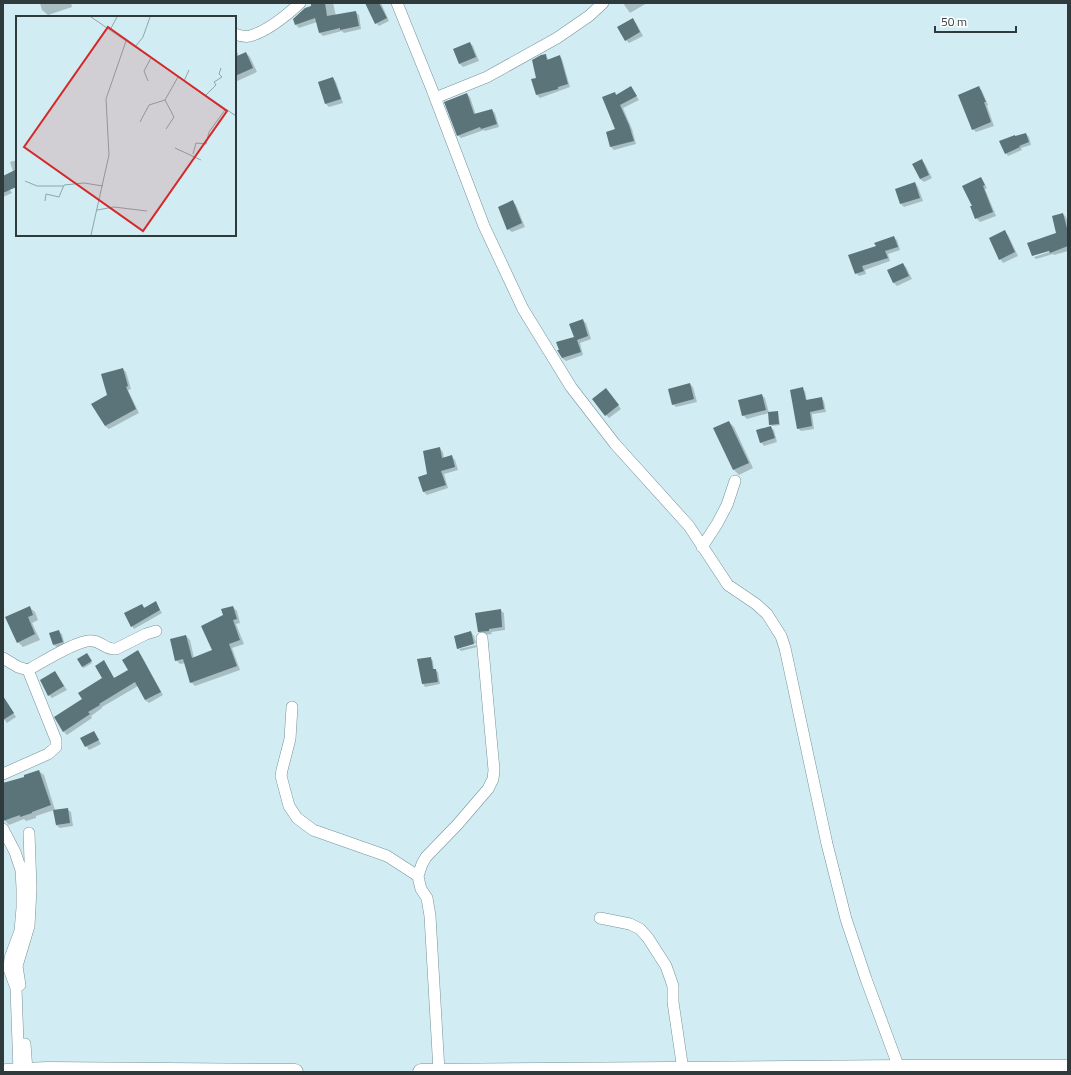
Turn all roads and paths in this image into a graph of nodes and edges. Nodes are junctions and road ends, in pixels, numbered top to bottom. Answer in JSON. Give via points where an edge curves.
{"nodes":[{"id":1,"x":300,"y":3,"type":"edge"},
{"id":2,"x":397,"y":3,"type":"edge"},
{"id":3,"x":603,"y":3,"type":"edge"},
{"id":4,"x":236,"y":34,"type":"edge"},
{"id":5,"x":435,"y":98,"type":"junction"},
{"id":6,"x":735,"y":481,"type":"dead end"},
{"id":7,"x":702,"y":547,"type":"junction"},
{"id":8,"x":156,"y":631,"type":"dead end"},
{"id":9,"x":482,"y":638,"type":"dead end"},
{"id":10,"x":3,"y":658,"type":"edge"},
{"id":11,"x":28,"y":670,"type":"junction"},
{"id":12,"x":292,"y":707,"type":"dead end"},
{"id":13,"x":3,"y":774,"type":"edge"},
{"id":14,"x":3,"y":829,"type":"edge"},
{"id":15,"x":29,"y":833,"type":"dead end"},
{"id":16,"x":418,"y":876,"type":"junction"},
{"id":17,"x":600,"y":918,"type":"dead end"},
{"id":18,"x":899,"y":1068,"type":"junction"},
{"id":19,"x":1068,"y":1068,"type":"edge"},
{"id":20,"x":683,"y":1070,"type":"junction"},
{"id":21,"x":821,"y":1070,"type":"edge"},
{"id":22,"x":1049,"y":1070,"type":"edge"},
{"id":23,"x":17,"y":1071,"type":"edge"},
{"id":24,"x":193,"y":1071,"type":"edge"},
{"id":25,"x":439,"y":1071,"type":"edge"},
{"id":26,"x":295,"y":1072,"type":"edge"},
{"id":27,"x":421,"y":1072,"type":"edge"}],
"edges":[{"from":1,"to":4,"type":"street","via":[[281,19],[249,37]]},
{"from":2,"to":5,"type":"street"},
{"from":3,"to":5,"type":"street","via":[[590,16],[558,38],[487,77]]},
{"from":5,"to":7,"type":"street","via":[[484,226],[523,309],[572,387],[615,444],[681,516]]},
{"from":6,"to":7,"type":"street","via":[[727,505]]},
{"from":7,"to":18,"type":"street","via":[[728,585],[767,614],[781,636],[846,919]]},
{"from":8,"to":11,"type":"street","via":[[110,650],[93,641],[85,641]]},
{"from":9,"to":16,"type":"street","via":[[493,779],[488,789],[424,860]]},
{"from":10,"to":11,"type":"street"},
{"from":11,"to":13,"type":"street","via":[[56,740],[56,747],[48,754]]},
{"from":12,"to":16,"type":"street","via":[[290,739],[282,766],[282,776],[286,800],[292,812],[312,830],[387,856]]},
{"from":14,"to":23,"type":"street","via":[[15,852],[22,882],[20,931],[10,958],[9,969],[17,993]]},
{"from":15,"to":23,"type":"street","via":[[29,926],[17,966],[23,995]]},
{"from":16,"to":25,"type":"street","via":[[421,889],[427,898],[430,916]]},
{"from":17,"to":20,"type":"street","via":[[630,924],[640,929],[666,966],[673,986]]},
{"from":18,"to":21,"type":"highway"},
{"from":18,"to":22,"type":"highway"},
{"from":19,"to":22,"type":"highway"},
{"from":20,"to":21,"type":"highway"},
{"from":20,"to":25,"type":"highway"},
{"from":23,"to":24,"type":"highway"},
{"from":24,"to":26,"type":"highway"},
{"from":25,"to":27,"type":"highway"}]}
